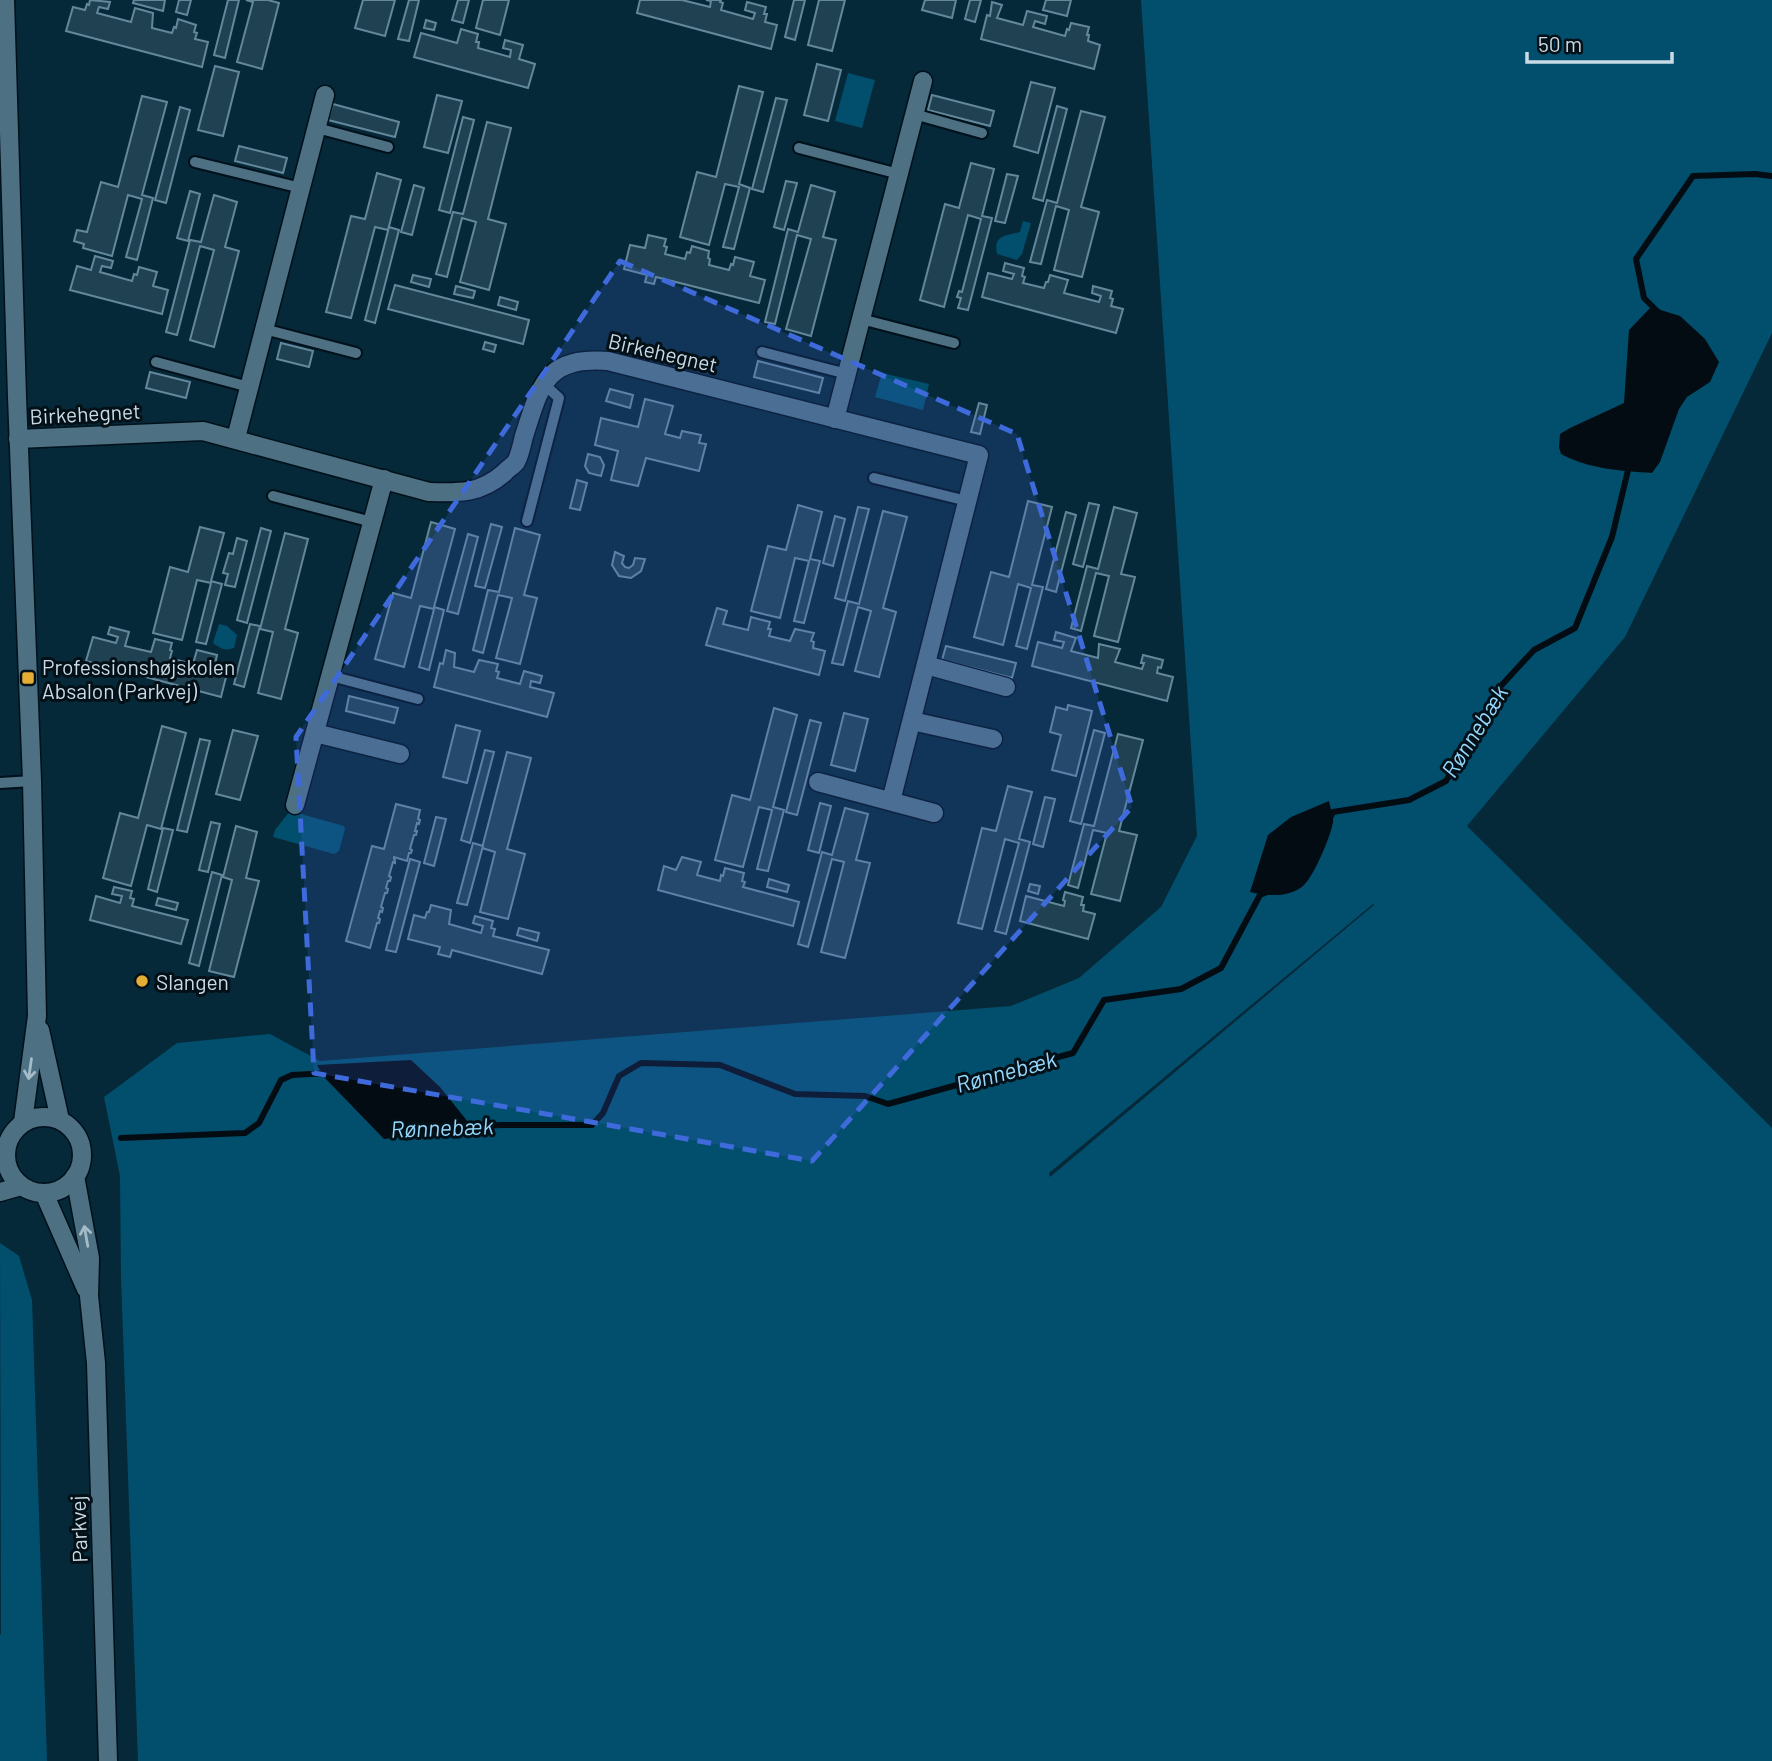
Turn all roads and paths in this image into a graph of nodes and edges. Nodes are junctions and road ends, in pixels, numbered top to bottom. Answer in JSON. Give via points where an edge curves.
{"nodes":[{"id":1,"x":5,"y":0,"type":"edge"},
{"id":2,"x":3,"y":40,"type":"edge"},
{"id":3,"x":923,"y":81,"type":"dead end"},
{"id":4,"x":325,"y":95,"type":"dead end"},
{"id":5,"x":914,"y":114,"type":"junction"},
{"id":6,"x":317,"y":128,"type":"junction"},
{"id":7,"x":982,"y":133,"type":"dead end"},
{"id":8,"x":387,"y":147,"type":"dead end"},
{"id":9,"x":799,"y":148,"type":"dead end"},
{"id":10,"x":195,"y":162,"type":"dead end"},
{"id":11,"x":899,"y":174,"type":"junction"},
{"id":12,"x":301,"y":188,"type":"junction"},
{"id":13,"x":861,"y":319,"type":"junction"},
{"id":14,"x":264,"y":329,"type":"junction"},
{"id":15,"x":954,"y":343,"type":"dead end"},
{"id":16,"x":762,"y":352,"type":"dead end"},
{"id":17,"x":356,"y":353,"type":"dead end"},
{"id":18,"x":156,"y":362,"type":"dead end"},
{"id":19,"x":846,"y":374,"type":"junction"},
{"id":20,"x":544,"y":384,"type":"junction"},
{"id":21,"x":249,"y":387,"type":"junction"},
{"id":22,"x":835,"y":419,"type":"junction"},
{"id":23,"x":236,"y":438,"type":"junction"},
{"id":24,"x":18,"y":439,"type":"junction"},
{"id":25,"x":516,"y":461,"type":"junction"},
{"id":26,"x":541,"y":467,"type":"junction"},
{"id":27,"x":874,"y":478,"type":"dead end"},
{"id":28,"x":384,"y":479,"type":"junction"},
{"id":29,"x":273,"y":496,"type":"dead end"},
{"id":30,"x":967,"y":501,"type":"junction"},
{"id":31,"x":527,"y":521,"type":"dead end"},
{"id":32,"x":372,"y":522,"type":"junction"},
{"id":33,"x":926,"y":665,"type":"junction"},
{"id":34,"x":331,"y":676,"type":"junction"},
{"id":35,"x":1006,"y":687,"type":"dead end"},
{"id":36,"x":418,"y":699,"type":"dead end"},
{"id":37,"x":912,"y":721,"type":"junction"},
{"id":38,"x":315,"y":733,"type":"junction"},
{"id":39,"x":993,"y":739,"type":"dead end"},
{"id":40,"x":400,"y":754,"type":"dead end"},
{"id":41,"x":32,"y":781,"type":"junction"},
{"id":42,"x":818,"y":782,"type":"dead end"},
{"id":43,"x":0,"y":783,"type":"edge"},
{"id":44,"x":891,"y":801,"type":"junction"},
{"id":45,"x":295,"y":805,"type":"dead end"},
{"id":46,"x":934,"y":813,"type":"dead end"},
{"id":47,"x":37,"y":1016,"type":"junction"},
{"id":48,"x":60,"y":1120,"type":"junction"},
{"id":49,"x":23,"y":1122,"type":"junction"},
{"id":50,"x":3,"y":1166,"type":"edge"},
{"id":51,"x":75,"y":1176,"type":"junction"},
{"id":52,"x":21,"y":1186,"type":"junction"},
{"id":53,"x":0,"y":1192,"type":"edge"},
{"id":54,"x":44,"y":1193,"type":"junction"},
{"id":55,"x":89,"y":1296,"type":"junction"},
{"id":56,"x":108,"y":1761,"type":"edge"}],
"edges":[{"from":1,"to":2,"type":"street"},
{"from":2,"to":24,"type":"street"},
{"from":3,"to":5,"type":"street"},
{"from":4,"to":6,"type":"street"},
{"from":5,"to":7,"type":"lane"},
{"from":5,"to":11,"type":"street"},
{"from":6,"to":8,"type":"lane"},
{"from":6,"to":12,"type":"street"},
{"from":9,"to":11,"type":"lane"},
{"from":10,"to":12,"type":"lane"},
{"from":11,"to":13,"type":"street"},
{"from":12,"to":14,"type":"street"},
{"from":13,"to":15,"type":"lane"},
{"from":13,"to":19,"type":"street"},
{"from":14,"to":17,"type":"lane"},
{"from":14,"to":21,"type":"street"},
{"from":16,"to":19,"type":"lane"},
{"from":18,"to":21,"type":"lane"},
{"from":19,"to":22,"type":"street"},
{"from":20,"to":22,"type":"street","name":"Birkehegnet","via":[[567,364],[608,360]]},
{"from":20,"to":25,"type":"street","name":"Birkehegnet"},
{"from":20,"to":26,"type":"lane","via":[[559,398]]},
{"from":21,"to":23,"type":"street"},
{"from":22,"to":30,"type":"street","name":"Birkehegnet","via":[[979,455]]},
{"from":23,"to":24,"type":"street","name":"Birkehegnet","via":[[203,431]]},
{"from":23,"to":28,"type":"street","name":"Birkehegnet"},
{"from":24,"to":41,"type":"street"},
{"from":25,"to":26,"type":"lane"},
{"from":25,"to":28,"type":"street","name":"Birkehegnet","via":[[482,488],[459,493],[429,492]]},
{"from":26,"to":31,"type":"lane"},
{"from":27,"to":30,"type":"lane"},
{"from":28,"to":32,"type":"street"},
{"from":29,"to":32,"type":"lane"},
{"from":30,"to":33,"type":"street","name":"Birkehegnet"},
{"from":32,"to":34,"type":"street"},
{"from":33,"to":35,"type":"street"},
{"from":33,"to":37,"type":"street","name":"Birkehegnet"},
{"from":34,"to":36,"type":"lane"},
{"from":34,"to":38,"type":"street"},
{"from":37,"to":39,"type":"street"},
{"from":37,"to":44,"type":"street","name":"Birkehegnet"},
{"from":38,"to":40,"type":"street"},
{"from":38,"to":45,"type":"street"},
{"from":41,"to":43,"type":"lane"},
{"from":41,"to":47,"type":"street"},
{"from":42,"to":44,"type":"street"},
{"from":44,"to":46,"type":"street"},
{"from":47,"to":48,"type":"street"},
{"from":47,"to":49,"type":"street","one_way":true},
{"from":48,"to":49,"type":"street","via":[[41,1116]]},
{"from":48,"to":51,"type":"street","via":[[75,1132],[82,1149]]},
{"from":49,"to":50,"type":"street","via":[[6,1146]]},
{"from":50,"to":52,"type":"street"},
{"from":51,"to":54,"type":"street","via":[[62,1189]]},
{"from":55,"to":51,"type":"street","name":"Parkvej","one_way":true,"via":[[90,1258]]},
{"from":52,"to":53,"type":"street"},
{"from":52,"to":54,"type":"street"},
{"from":54,"to":55,"type":"street","name":"Parkvej"},
{"from":55,"to":56,"type":"street","name":"Parkvej","via":[[96,1363]]}]}
